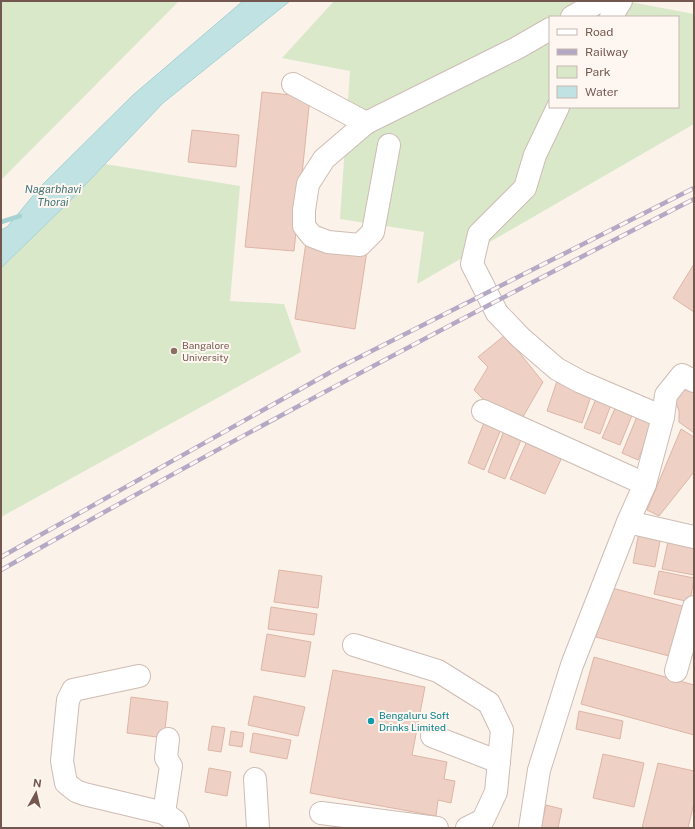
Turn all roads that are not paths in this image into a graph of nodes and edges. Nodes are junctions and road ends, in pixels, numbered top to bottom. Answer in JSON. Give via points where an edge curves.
{"nodes":[{"id":1,"x":600,"y":1,"type":"edge"},
{"id":2,"x":620,"y":1,"type":"edge"},
{"id":3,"x":574,"y":16,"type":"edge"},
{"id":4,"x":612,"y":16,"type":"edge"},
{"id":5,"x":549,"y":30,"type":"edge"},
{"id":6,"x":293,"y":84,"type":"dead end"},
{"id":7,"x":558,"y":108,"type":"edge"},
{"id":8,"x":366,"y":123,"type":"junction"},
{"id":9,"x":389,"y":145,"type":"dead end"},
{"id":10,"x":694,"y":381,"type":"edge"},
{"id":11,"x":483,"y":412,"type":"dead end"},
{"id":12,"x":663,"y":418,"type":"junction"},
{"id":13,"x":645,"y":484,"type":"junction"},
{"id":14,"x":628,"y":522,"type":"junction"},
{"id":15,"x":694,"y":537,"type":"edge"},
{"id":16,"x":694,"y":607,"type":"edge"},
{"id":17,"x":354,"y":645,"type":"dead end"},
{"id":18,"x":676,"y":671,"type":"dead end"},
{"id":19,"x":138,"y":676,"type":"dead end"},
{"id":20,"x":432,"y":736,"type":"dead end"},
{"id":21,"x":168,"y":739,"type":"dead end"},
{"id":22,"x":499,"y":762,"type":"junction"},
{"id":23,"x":255,"y":779,"type":"dead end"},
{"id":24,"x":322,"y":813,"type":"dead end"},
{"id":25,"x":171,"y":820,"type":"edge"},
{"id":26,"x":406,"y":826,"type":"edge"},
{"id":27,"x":258,"y":828,"type":"edge"},
{"id":28,"x":437,"y":828,"type":"edge"},
{"id":29,"x":467,"y":828,"type":"edge"},
{"id":30,"x":530,"y":828,"type":"edge"}],
"edges":[{"from":1,"to":3,"type":"street"},
{"from":2,"to":4,"type":"street"},
{"from":5,"to":8,"type":"street"},
{"from":6,"to":8,"type":"street"},
{"from":7,"to":12,"type":"street","via":[[536,155],[525,188],[479,234],[472,264],[497,313],[557,369]]},
{"from":8,"to":9,"type":"street","via":[[324,159],[308,184],[304,226],[312,236],[328,242],[360,245],[373,232]]},
{"from":10,"to":12,"type":"street","via":[[682,375],[666,395]]},
{"from":11,"to":13,"type":"street"},
{"from":12,"to":13,"type":"street"},
{"from":13,"to":14,"type":"street"},
{"from":14,"to":15,"type":"street"},
{"from":14,"to":30,"type":"street","via":[[572,665],[539,770]]},
{"from":16,"to":18,"type":"street"},
{"from":17,"to":22,"type":"street","via":[[438,671],[489,704],[502,730]]},
{"from":19,"to":25,"type":"street","via":[[73,690],[68,700],[62,761],[66,783],[84,794]]},
{"from":20,"to":22,"type":"street"},
{"from":21,"to":25,"type":"street","via":[[166,758],[171,766]]},
{"from":22,"to":29,"type":"street","via":[[496,792],[483,820]]},
{"from":23,"to":27,"type":"street"},
{"from":24,"to":26,"type":"street"},
{"from":26,"to":28,"type":"street"}]}
